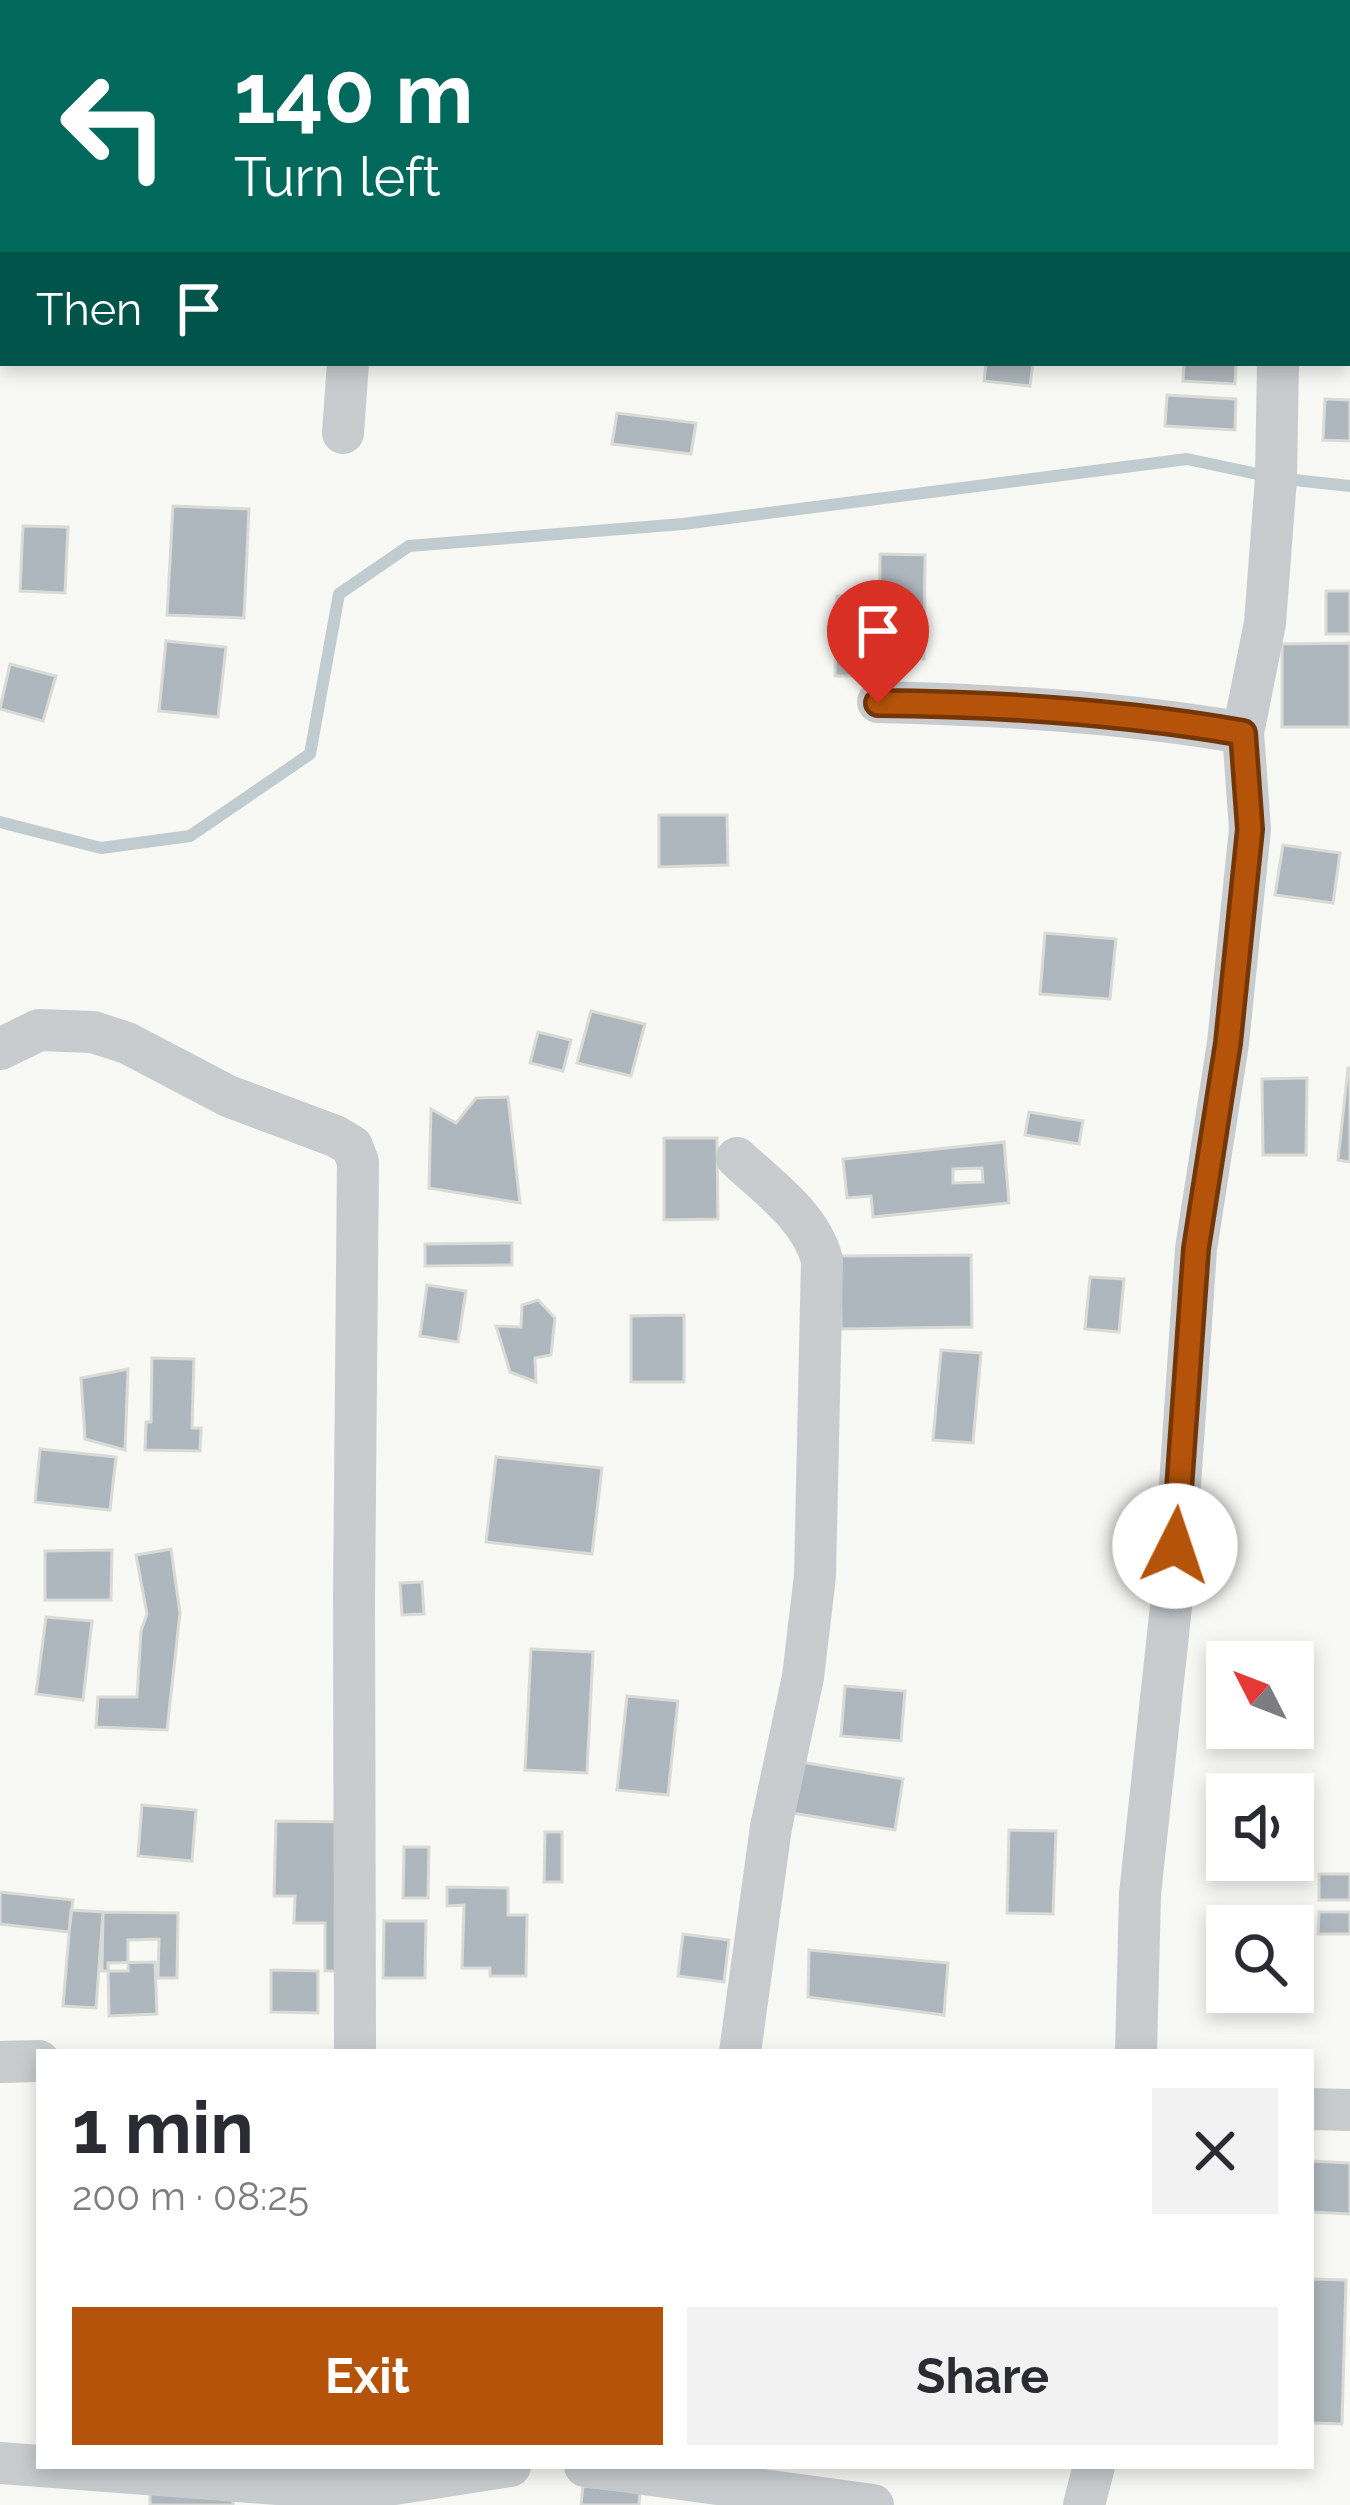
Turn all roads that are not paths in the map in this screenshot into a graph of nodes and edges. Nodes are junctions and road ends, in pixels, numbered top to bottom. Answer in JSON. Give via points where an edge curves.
{"nodes":[{"id":1,"x":348,"y":366,"type":"edge"},
{"id":2,"x":1278,"y":366,"type":"edge"},
{"id":3,"x":344,"y":433,"type":"dead end"},
{"id":4,"x":878,"y":703,"type":"dead end"},
{"id":5,"x":1243,"y":733,"type":"junction"},
{"id":6,"x":20,"y":1024,"type":"edge"},
{"id":7,"x":0,"y":1049,"type":"edge"},
{"id":8,"x":737,"y":1158,"type":"dead end"},
{"id":9,"x":355,"y":2049,"type":"edge"},
{"id":10,"x":740,"y":2049,"type":"edge"},
{"id":11,"x":1136,"y":2049,"type":"edge"},
{"id":12,"x":36,"y":2061,"type":"edge"},
{"id":13,"x":0,"y":2062,"type":"edge"},
{"id":14,"x":1314,"y":2109,"type":"edge"},
{"id":15,"x":1350,"y":2110,"type":"edge"},
{"id":16,"x":0,"y":2463,"type":"edge"},
{"id":17,"x":36,"y":2465,"type":"edge"},
{"id":18,"x":89,"y":2469,"type":"edge"},
{"id":19,"x":488,"y":2469,"type":"edge"},
{"id":20,"x":598,"y":2469,"type":"edge"},
{"id":21,"x":1093,"y":2469,"type":"edge"},
{"id":22,"x":355,"y":2487,"type":"edge"},
{"id":23,"x":698,"y":2493,"type":"edge"},
{"id":24,"x":874,"y":2505,"type":"edge"},
{"id":25,"x":1084,"y":2505,"type":"edge"}],
"edges":[{"from":1,"to":3,"type":"street"},
{"from":2,"to":5,"type":"street","via":[[1264,623]]},
{"from":4,"to":5,"type":"street","via":[[1015,707]]},
{"from":5,"to":11,"type":"street","via":[[1250,829],[1196,1249],[1173,1588],[1140,1894]]},
{"from":6,"to":7,"type":"street"},
{"from":6,"to":9,"type":"street","via":[[127,1043],[228,1096],[335,1136],[352,1146],[358,1162]]},
{"from":8,"to":10,"type":"street","via":[[814,1235],[822,1260],[814,1576]]},
{"from":12,"to":13,"type":"street"},
{"from":14,"to":15,"type":"street"},
{"from":16,"to":17,"type":"street"},
{"from":18,"to":22,"type":"street"},
{"from":19,"to":22,"type":"street"},
{"from":20,"to":23,"type":"street"},
{"from":21,"to":25,"type":"street"},
{"from":23,"to":24,"type":"street"}]}
